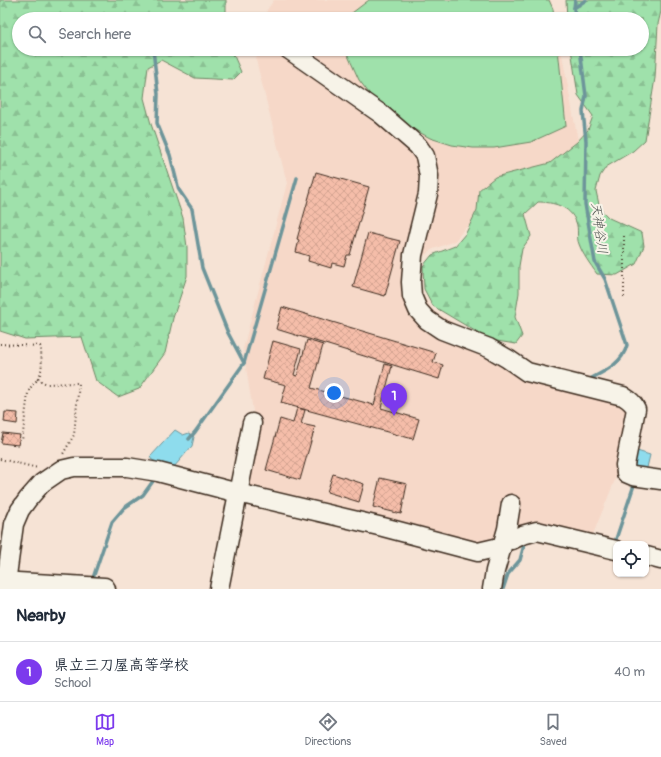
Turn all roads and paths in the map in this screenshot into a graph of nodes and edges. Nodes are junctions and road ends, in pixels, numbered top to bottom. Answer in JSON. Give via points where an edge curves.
{"nodes":[{"id":1,"x":298,"y":56,"type":"edge"},
{"id":2,"x":624,"y":236,"type":"dead end"},
{"id":3,"x":624,"y":299,"type":"dead end"},
{"id":4,"x":0,"y":344,"type":"edge"},
{"id":5,"x":38,"y":379,"type":"junction"},
{"id":6,"x":252,"y":424,"type":"dead end"},
{"id":7,"x":22,"y":441,"type":"dead end"},
{"id":8,"x":61,"y":458,"type":"dead end"},
{"id":9,"x":0,"y":459,"type":"edge"},
{"id":10,"x":41,"y":468,"type":"dead end"},
{"id":11,"x":661,"y":480,"type":"edge"},
{"id":12,"x":238,"y":493,"type":"junction"},
{"id":13,"x":511,"y":504,"type":"dead end"},
{"id":14,"x":512,"y":540,"type":"dead end"},
{"id":15,"x":495,"y":548,"type":"dead end"},
{"id":16,"x":613,"y":549,"type":"edge"},
{"id":17,"x":649,"y":557,"type":"edge"},
{"id":18,"x":661,"y":560,"type":"edge"},
{"id":19,"x":15,"y":585,"type":"edge"},
{"id":20,"x":67,"y":588,"type":"edge"},
{"id":21,"x":104,"y":589,"type":"edge"},
{"id":22,"x":218,"y":589,"type":"edge"},
{"id":23,"x":492,"y":589,"type":"edge"}],
"edges":[{"from":1,"to":11,"type":"street","via":[[381,114],[418,146],[425,156],[430,176],[428,194],[413,255],[411,282],[412,296],[418,310],[442,330],[488,348],[527,372],[623,396],[629,400],[636,409],[625,465],[626,473]]},
{"from":2,"to":3,"type":"path"},
{"from":4,"to":5,"type":"path","via":[[40,346],[41,370]]},
{"from":5,"to":7,"type":"path","via":[[28,393]]},
{"from":5,"to":8,"type":"path","via":[[47,384],[79,384],[74,434]]},
{"from":6,"to":12,"type":"street"},
{"from":9,"to":10,"type":"path"},
{"from":12,"to":15,"type":"street","via":[[478,552]]},
{"from":12,"to":19,"type":"street","via":[[158,472],[127,467],[74,467],[62,470],[42,483],[20,510],[14,524]]},
{"from":12,"to":22,"type":"street"},
{"from":13,"to":23,"type":"street","via":[[508,529]]},
{"from":14,"to":16,"type":"street","via":[[537,531]]},
{"from":17,"to":18,"type":"street"},
{"from":19,"to":20,"type":"main road"},
{"from":20,"to":21,"type":"main road"}]}
